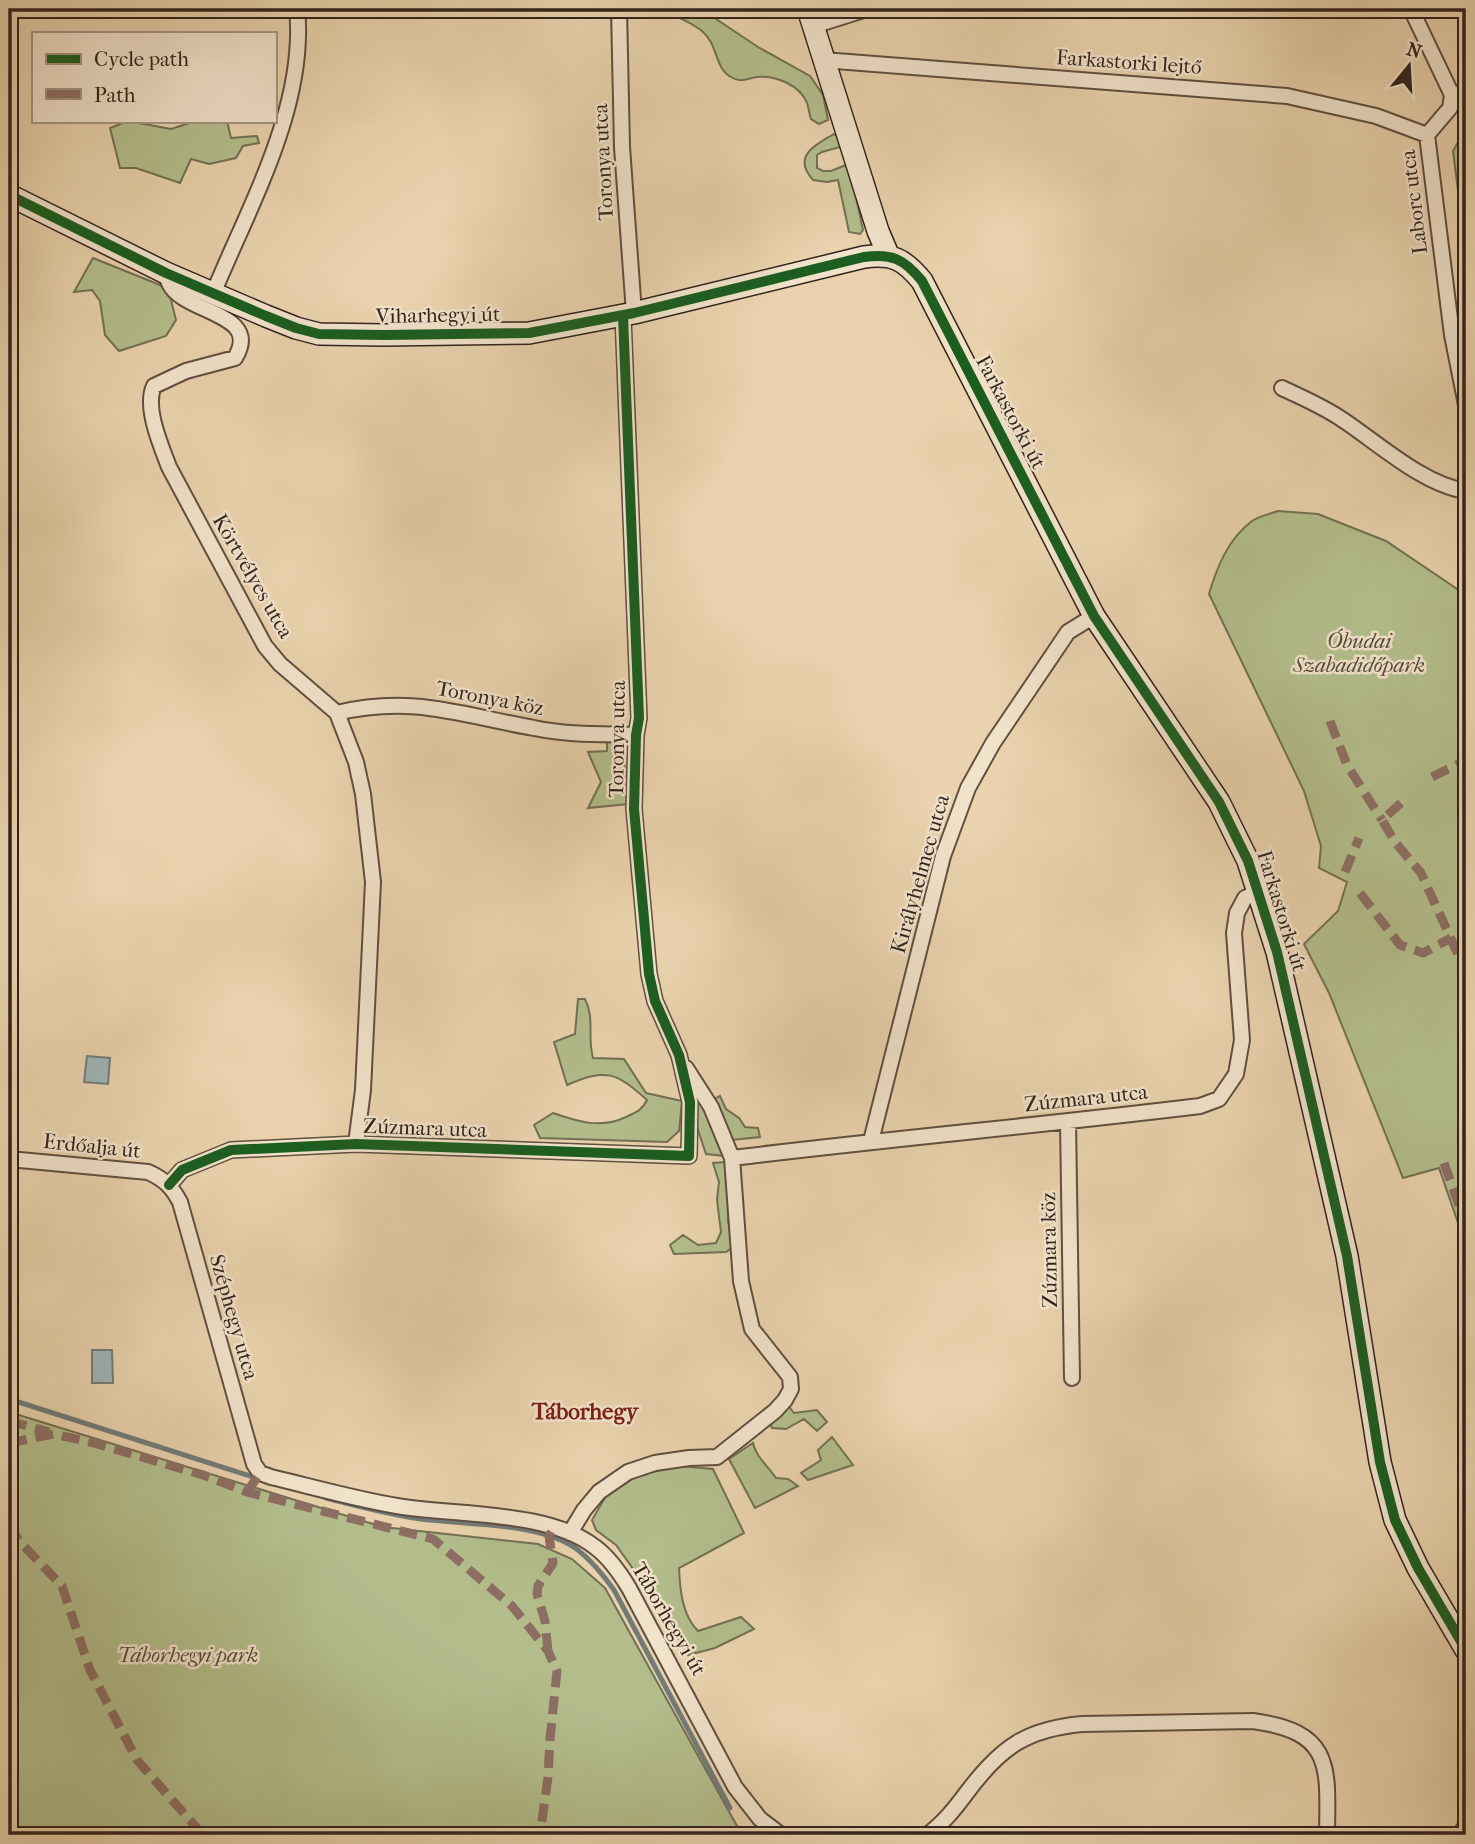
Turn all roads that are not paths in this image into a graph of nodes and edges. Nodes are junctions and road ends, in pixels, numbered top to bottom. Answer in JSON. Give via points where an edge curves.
{"nodes":[{"id":1,"x":297,"y":9,"type":"edge"},
{"id":2,"x":619,"y":9,"type":"edge"},
{"id":3,"x":867,"y":9,"type":"edge"},
{"id":4,"x":1411,"y":9,"type":"edge"},
{"id":5,"x":810,"y":17,"type":"edge"},
{"id":6,"x":823,"y":60,"type":"junction"},
{"id":7,"x":1459,"y":94,"type":"edge"},
{"id":8,"x":1427,"y":135,"type":"junction"},
{"id":9,"x":9,"y":195,"type":"edge"},
{"id":10,"x":889,"y":257,"type":"junction"},
{"id":11,"x":166,"y":273,"type":"junction"},
{"id":12,"x":213,"y":294,"type":"junction"},
{"id":13,"x":628,"y":314,"type":"junction"},
{"id":14,"x":1282,"y":387,"type":"dead end"},
{"id":15,"x":1466,"y":405,"type":"edge"},
{"id":16,"x":1466,"y":491,"type":"edge"},
{"id":17,"x":1094,"y":615,"type":"junction"},
{"id":18,"x":337,"y":713,"type":"junction"},
{"id":19,"x":636,"y":735,"type":"junction"},
{"id":20,"x":1259,"y":892,"type":"junction"},
{"id":21,"x":679,"y":1055,"type":"junction"},
{"id":22,"x":1068,"y":1122,"type":"junction"},
{"id":23,"x":871,"y":1141,"type":"junction"},
{"id":24,"x":356,"y":1144,"type":"junction"},
{"id":25,"x":689,"y":1156,"type":"joint"},
{"id":26,"x":732,"y":1158,"type":"junction"},
{"id":27,"x":9,"y":1159,"type":"edge"},
{"id":28,"x":169,"y":1185,"type":"junction"},
{"id":29,"x":1072,"y":1378,"type":"dead end"},
{"id":30,"x":254,"y":1464,"type":"joint"},
{"id":31,"x":570,"y":1533,"type":"junction"},
{"id":32,"x":1466,"y":1650,"type":"edge"},
{"id":33,"x":1466,"y":1826,"type":"edge"},
{"id":34,"x":781,"y":1835,"type":"edge"},
{"id":35,"x":927,"y":1835,"type":"edge"},
{"id":36,"x":1327,"y":1835,"type":"edge"},
{"id":37,"x":1458,"y":1835,"type":"edge"}],
"edges":[{"from":1,"to":12,"type":"street","via":[[295,79],[286,115]]},
{"from":2,"to":13,"type":"street","name":"Toronya utca"},
{"from":3,"to":5,"type":"street"},
{"from":4,"to":7,"type":"street","name":"Laborc utca"},
{"from":5,"to":6,"type":"street"},
{"from":6,"to":8,"type":"street","name":"Farkastorki lejtő","via":[[1286,96],[1376,116]]},
{"from":6,"to":10,"type":"street"},
{"from":7,"to":8,"type":"street","name":"Laborc utca"},
{"from":8,"to":15,"type":"street","name":"Laborc utca","via":[[1452,335]]},
{"from":9,"to":11,"type":"street","name":"Viharhegyi út"},
{"from":10,"to":13,"type":"street","name":"Viharhegyi út","via":[[864,257]]},
{"from":10,"to":17,"type":"street","name":"Farkastorki út","via":[[910,267],[922,282]]},
{"from":11,"to":12,"type":"street","name":"Viharhegyi út"},
{"from":11,"to":18,"type":"street","name":"Körtvélyes utca","via":[[178,295],[231,323],[242,339],[235,358],[154,386],[149,396],[169,467],[265,646]]},
{"from":12,"to":13,"type":"street","name":"Viharhegyi út","via":[[319,334],[529,333]]},
{"from":13,"to":19,"type":"street","name":"Toronya utca"},
{"from":14,"to":16,"type":"street","via":[[1337,415],[1419,472]]},
{"from":17,"to":20,"type":"street","name":"Farkastorki út","via":[[1219,802]]},
{"from":17,"to":23,"type":"street","name":"Királyhelmec utca","via":[[1068,632],[968,788],[943,856]]},
{"from":18,"to":19,"type":"street","name":"Toronya köz","via":[[381,705],[421,706],[535,729]]},
{"from":18,"to":24,"type":"street","name":"Körtvélyes utca","via":[[359,774],[373,882]]},
{"from":19,"to":21,"type":"street","name":"Toronya utca","via":[[634,809],[649,974],[655,1001]]},
{"from":20,"to":22,"type":"street","name":"Zúzmara utca","via":[[1245,898],[1237,913],[1234,933],[1242,1040],[1236,1074],[1228,1089],[1219,1099],[1200,1106]]},
{"from":20,"to":32,"type":"street","name":"Farkastorki út","via":[[1347,1256],[1386,1488],[1403,1541]]},
{"from":21,"to":25,"type":"street","name":"Toronya utca","via":[[690,1102]]},
{"from":21,"to":26,"type":"street","name":"Toronya utca","via":[[711,1107]]},
{"from":22,"to":23,"type":"street","name":"Zúzmara utca"},
{"from":22,"to":29,"type":"street","name":"Zúzmara köz"},
{"from":23,"to":26,"type":"street","name":"Zúzmara utca"},
{"from":24,"to":25,"type":"street","name":"Zúzmara utca"},
{"from":24,"to":28,"type":"street","name":"Zúzmara utca","via":[[232,1150],[182,1170]]},
{"from":26,"to":31,"type":"street","name":"Toronya utca","via":[[741,1281],[752,1329],[790,1377],[791,1389],[775,1410],[717,1457],[655,1463],[628,1472],[599,1492]]},
{"from":27,"to":28,"type":"street","name":"Erdőalja út","via":[[133,1170],[159,1177]]},
{"from":28,"to":30,"type":"street","name":"Széphegy utca","via":[[180,1202]]},
{"from":30,"to":31,"type":"street","name":"Táborhegyi út","via":[[271,1478],[394,1505],[520,1519]]},
{"from":31,"to":34,"type":"street","name":"Táborhegyi út","via":[[595,1546],[617,1568],[735,1787],[760,1819]]},
{"from":33,"to":37,"type":"street"},
{"from":35,"to":36,"type":"street","via":[[950,1815],[999,1754],[1031,1735],[1082,1724],[1253,1721],[1289,1729],[1318,1750],[1328,1784]]}]}
